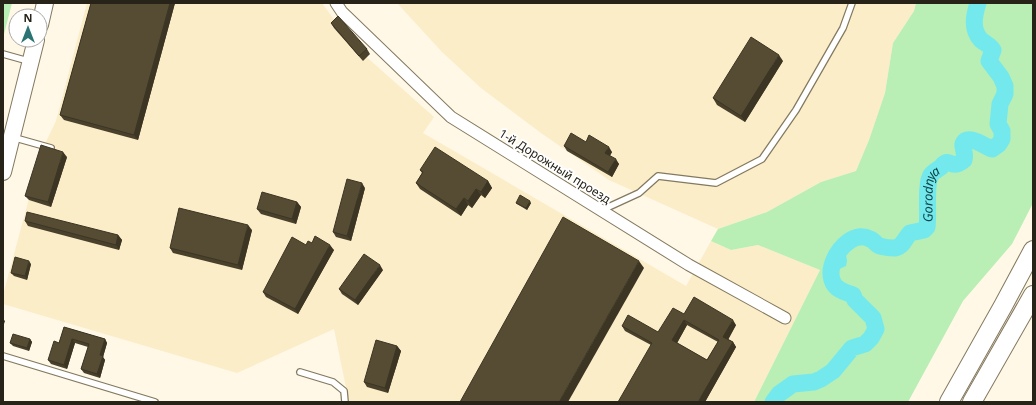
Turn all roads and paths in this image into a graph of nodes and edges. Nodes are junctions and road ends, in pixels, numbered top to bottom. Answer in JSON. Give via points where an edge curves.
{"nodes":[{"id":1,"x":336,"y":3,"type":"edge"},
{"id":2,"x":852,"y":3,"type":"edge"},
{"id":3,"x":34,"y":48,"type":"edge"},
{"id":4,"x":3,"y":54,"type":"edge"},
{"id":5,"x":31,"y":62,"type":"junction"},
{"id":6,"x":12,"y":137,"type":"junction"},
{"id":7,"x":51,"y":148,"type":"edge"},
{"id":8,"x":3,"y":172,"type":"edge"},
{"id":9,"x":602,"y":210,"type":"junction"},
{"id":10,"x":1033,"y":250,"type":"edge"},
{"id":11,"x":1033,"y":295,"type":"edge"},
{"id":12,"x":784,"y":318,"type":"dead end"},
{"id":13,"x":3,"y":356,"type":"edge"},
{"id":14,"x":300,"y":372,"type":"dead end"},
{"id":15,"x":156,"y":402,"type":"edge"},
{"id":16,"x":345,"y":402,"type":"edge"},
{"id":17,"x":948,"y":402,"type":"edge"},
{"id":18,"x":972,"y":402,"type":"edge"}],
"edges":[{"from":1,"to":9,"type":"street","name":"1-й Дорожный проезд","via":[[342,12],[451,117]]},
{"from":2,"to":9,"type":"lane","via":[[842,28],[796,110],[762,159],[716,183],[658,176],[639,193]]},
{"from":3,"to":5,"type":"main road"},
{"from":4,"to":5,"type":"lane"},
{"from":5,"to":6,"type":"main road"},
{"from":6,"to":7,"type":"lane"},
{"from":6,"to":8,"type":"main road"},
{"from":9,"to":12,"type":"street","name":"1-й Дорожный проезд","via":[[689,264]]},
{"from":10,"to":17,"type":"main road","via":[[1004,306]]},
{"from":11,"to":18,"type":"main road"},
{"from":13,"to":15,"type":"lane"},
{"from":14,"to":16,"type":"lane","via":[[333,382],[344,391]]}]}
